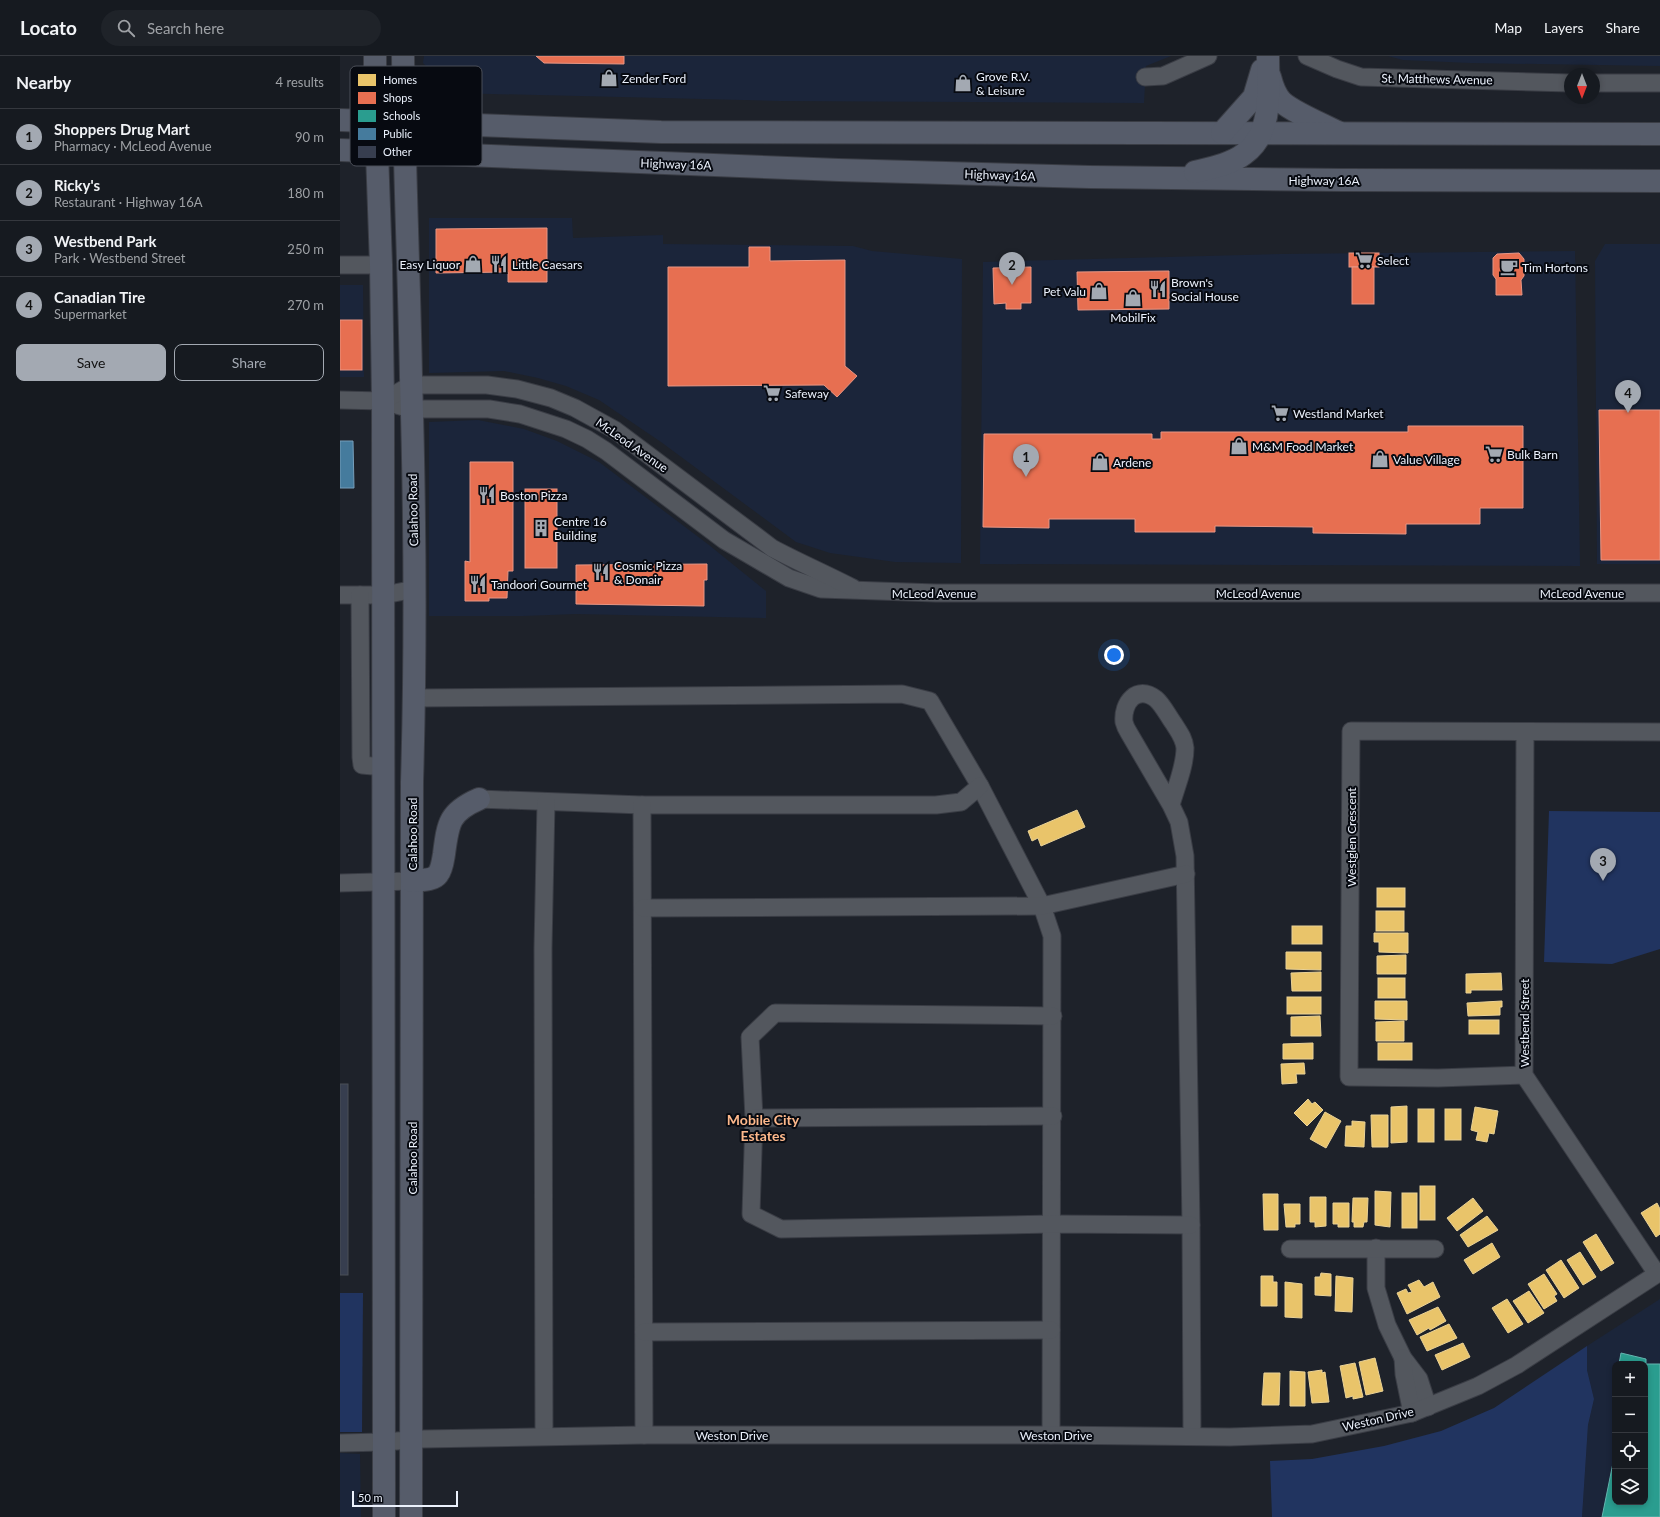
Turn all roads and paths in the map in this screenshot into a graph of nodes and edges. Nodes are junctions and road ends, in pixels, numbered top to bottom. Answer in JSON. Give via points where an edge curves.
{"nodes":[{"id":1,"x":375,"y":56,"type":"edge"},
{"id":2,"x":403,"y":56,"type":"edge"},
{"id":3,"x":1208,"y":56,"type":"edge"},
{"id":4,"x":1307,"y":56,"type":"edge"},
{"id":5,"x":1267,"y":61,"type":"edge"},
{"id":6,"x":375,"y":66,"type":"edge"},
{"id":7,"x":403,"y":66,"type":"edge"},
{"id":8,"x":1145,"y":77,"type":"dead end"},
{"id":9,"x":1564,"y":83,"type":"edge"},
{"id":10,"x":1600,"y":83,"type":"edge"},
{"id":11,"x":1660,"y":83,"type":"edge"},
{"id":12,"x":340,"y":120,"type":"edge"},
{"id":13,"x":350,"y":121,"type":"edge"},
{"id":14,"x":482,"y":126,"type":"edge"},
{"id":15,"x":1222,"y":133,"type":"junction"},
{"id":16,"x":1262,"y":134,"type":"junction"},
{"id":17,"x":1340,"y":134,"type":"junction"},
{"id":18,"x":1660,"y":134,"type":"edge"},
{"id":19,"x":340,"y":150,"type":"edge"},
{"id":20,"x":350,"y":150,"type":"edge"},
{"id":21,"x":482,"y":155,"type":"edge"},
{"id":22,"x":378,"y":166,"type":"edge"},
{"id":23,"x":404,"y":166,"type":"edge"},
{"id":24,"x":1170,"y":178,"type":"junction"},
{"id":25,"x":1660,"y":181,"type":"edge"},
{"id":26,"x":340,"y":265,"type":"edge"},
{"id":27,"x":382,"y":265,"type":"junction"},
{"id":28,"x":411,"y":385,"type":"junction"},
{"id":29,"x":340,"y":400,"type":"edge"},
{"id":30,"x":383,"y":401,"type":"junction"},
{"id":31,"x":411,"y":409,"type":"junction"},
{"id":32,"x":415,"y":589,"type":"junction"},
{"id":33,"x":856,"y":590,"type":"junction"},
{"id":34,"x":1660,"y":593,"type":"edge"},
{"id":35,"x":340,"y":595,"type":"edge"},
{"id":36,"x":360,"y":595,"type":"junction"},
{"id":37,"x":384,"y":595,"type":"junction"},
{"id":38,"x":415,"y":698,"type":"junction"},
{"id":39,"x":1525,"y":732,"type":"junction"},
{"id":40,"x":1660,"y":732,"type":"edge"},
{"id":41,"x":384,"y":767,"type":"junction"},
{"id":42,"x":980,"y":786,"type":"junction"},
{"id":43,"x":479,"y":799,"type":"joint"},
{"id":44,"x":546,"y":802,"type":"junction"},
{"id":45,"x":642,"y":805,"type":"junction"},
{"id":46,"x":1171,"y":805,"type":"junction"},
{"id":47,"x":1186,"y":874,"type":"junction"},
{"id":48,"x":412,"y":881,"type":"junction"},
{"id":49,"x":384,"y":882,"type":"junction"},
{"id":50,"x":340,"y":883,"type":"edge"},
{"id":51,"x":1042,"y":906,"type":"junction"},
{"id":52,"x":643,"y":908,"type":"junction"},
{"id":53,"x":1053,"y":1016,"type":"junction"},
{"id":54,"x":1524,"y":1075,"type":"junction"},
{"id":55,"x":1053,"y":1116,"type":"junction"},
{"id":56,"x":754,"y":1118,"type":"junction"},
{"id":57,"x":1053,"y":1224,"type":"junction"},
{"id":58,"x":1191,"y":1225,"type":"junction"},
{"id":59,"x":1376,"y":1248,"type":"junction"},
{"id":60,"x":1290,"y":1249,"type":"dead end"},
{"id":61,"x":1435,"y":1249,"type":"dead end"},
{"id":62,"x":1659,"y":1273,"type":"edge"},
{"id":63,"x":1051,"y":1330,"type":"junction"},
{"id":64,"x":644,"y":1332,"type":"junction"},
{"id":65,"x":1403,"y":1358,"type":"junction"},
{"id":66,"x":1428,"y":1407,"type":"junction"},
{"id":67,"x":1412,"y":1413,"type":"junction"},
{"id":68,"x":644,"y":1435,"type":"junction"},
{"id":69,"x":1051,"y":1435,"type":"junction"},
{"id":70,"x":544,"y":1436,"type":"junction"},
{"id":71,"x":1192,"y":1436,"type":"junction"},
{"id":72,"x":411,"y":1440,"type":"junction"},
{"id":73,"x":384,"y":1442,"type":"junction"},
{"id":74,"x":340,"y":1443,"type":"edge"},
{"id":75,"x":384,"y":1517,"type":"edge"},
{"id":76,"x":411,"y":1517,"type":"edge"}],
"edges":[{"from":1,"to":6,"type":"main road"},
{"from":2,"to":7,"type":"main road","name":"Calahoo Road"},
{"from":3,"to":8,"type":"street","via":[[1163,76]]},
{"from":4,"to":9,"type":"street","name":"St. Matthews Avenue","via":[[1361,77]]},
{"from":5,"to":15,"type":"main road","via":[[1254,97]]},
{"from":5,"to":16,"type":"main road","via":[[1268,102]]},
{"from":5,"to":17,"type":"main road","via":[[1273,87],[1281,101]]},
{"from":10,"to":11,"type":"street"},
{"from":12,"to":13,"type":"main road"},
{"from":14,"to":15,"type":"main road","via":[[662,132]]},
{"from":15,"to":16,"type":"main road"},
{"from":16,"to":17,"type":"main road"},
{"from":16,"to":24,"type":"main road","via":[[1245,154],[1232,161]]},
{"from":17,"to":18,"type":"main road"},
{"from":19,"to":20,"type":"main road","name":"Highway 16A"},
{"from":21,"to":24,"type":"main road","name":"Highway 16A","via":[[847,170]]},
{"from":22,"to":27,"type":"main road"},
{"from":23,"to":28,"type":"main road","name":"Calahoo Road"},
{"from":24,"to":25,"type":"main road","name":"Highway 16A"},
{"from":26,"to":27,"type":"street"},
{"from":27,"to":30,"type":"main road"},
{"from":28,"to":30,"type":"street","name":"McLeod Avenue"},
{"from":28,"to":31,"type":"main road","name":"Calahoo Road"},
{"from":28,"to":33,"type":"street","name":"McLeod Avenue","via":[[487,385],[517,389],[551,398],[575,408],[615,430],[772,548]]},
{"from":29,"to":30,"type":"street","name":"McLeod Avenue"},
{"from":30,"to":31,"type":"street","name":"McLeod Avenue"},
{"from":30,"to":37,"type":"main road"},
{"from":31,"to":32,"type":"main road","name":"Calahoo Road"},
{"from":31,"to":33,"type":"street","name":"McLeod Avenue","via":[[489,409],[520,414],[566,429],[606,451],[724,540],[770,568],[789,578],[821,589]]},
{"from":32,"to":37,"type":"street"},
{"from":32,"to":38,"type":"main road","name":"Calahoo Road"},
{"from":33,"to":34,"type":"street","name":"McLeod Avenue","via":[[936,593]]},
{"from":35,"to":36,"type":"street"},
{"from":36,"to":37,"type":"street"},
{"from":36,"to":41,"type":"street","via":[[362,765]]},
{"from":37,"to":41,"type":"main road"},
{"from":38,"to":42,"type":"street","via":[[902,694],[930,701]]},
{"from":38,"to":48,"type":"main road","name":"Calahoo Road"},
{"from":39,"to":40,"type":"street","name":"Westglen Crescent"},
{"from":39,"to":54,"type":"street","name":"Westbend Street"},
{"from":39,"to":54,"type":"street","name":"Westglen Crescent","via":[[1351,731],[1349,1077],[1438,1078]]},
{"from":41,"to":49,"type":"main road"},
{"from":42,"to":45,"type":"street","via":[[961,802],[936,805]]},
{"from":42,"to":51,"type":"street"},
{"from":43,"to":44,"type":"street"},
{"from":43,"to":48,"type":"main road","via":[[464,806],[448,827],[443,863],[438,875],[431,879]]},
{"from":44,"to":45,"type":"street"},
{"from":44,"to":70,"type":"street","via":[[543,948]]},
{"from":45,"to":52,"type":"street"},
{"from":46,"to":46,"type":"street","via":[[1185,756],[1183,737],[1155,698],[1147,694],[1133,696],[1128,702],[1124,723]]},
{"from":46,"to":47,"type":"street","via":[[1183,838]]},
{"from":47,"to":51,"type":"street"},
{"from":47,"to":58,"type":"street"},
{"from":48,"to":49,"type":"street"},
{"from":48,"to":72,"type":"main road","name":"Calahoo Road"},
{"from":49,"to":50,"type":"street"},
{"from":49,"to":73,"type":"main road"},
{"from":51,"to":52,"type":"street"},
{"from":51,"to":53,"type":"street","via":[[1052,936]]},
{"from":52,"to":64,"type":"street"},
{"from":53,"to":55,"type":"street"},
{"from":53,"to":56,"type":"street","via":[[775,1013],[750,1037]]},
{"from":54,"to":62,"type":"street","name":"Westbend Street"},
{"from":55,"to":56,"type":"street"},
{"from":55,"to":57,"type":"street"},
{"from":56,"to":57,"type":"street","via":[[751,1214],[782,1229]]},
{"from":57,"to":58,"type":"street"},
{"from":57,"to":63,"type":"street"},
{"from":58,"to":71,"type":"street"},
{"from":59,"to":60,"type":"street"},
{"from":59,"to":61,"type":"street"},
{"from":59,"to":65,"type":"street","via":[[1376,1288],[1387,1325]]},
{"from":62,"to":66,"type":"street","name":"Weston Drive","via":[[1517,1365],[1478,1386]]},
{"from":63,"to":64,"type":"street"},
{"from":63,"to":69,"type":"street"},
{"from":64,"to":68,"type":"street"},
{"from":65,"to":66,"type":"street","via":[[1419,1379]]},
{"from":65,"to":67,"type":"street"},
{"from":66,"to":67,"type":"street","name":"Weston Drive"},
{"from":67,"to":71,"type":"street","name":"Weston Drive","via":[[1312,1434]]},
{"from":68,"to":69,"type":"street","name":"Weston Drive"},
{"from":68,"to":70,"type":"street","name":"Weston Drive"},
{"from":69,"to":71,"type":"street","name":"Weston Drive"},
{"from":70,"to":72,"type":"street","name":"Weston Drive"},
{"from":72,"to":73,"type":"street","name":"Weston Drive"},
{"from":72,"to":76,"type":"main road","name":"Calahoo Road"},
{"from":73,"to":74,"type":"street","name":"Weston Drive"},
{"from":73,"to":75,"type":"main road"}]}
